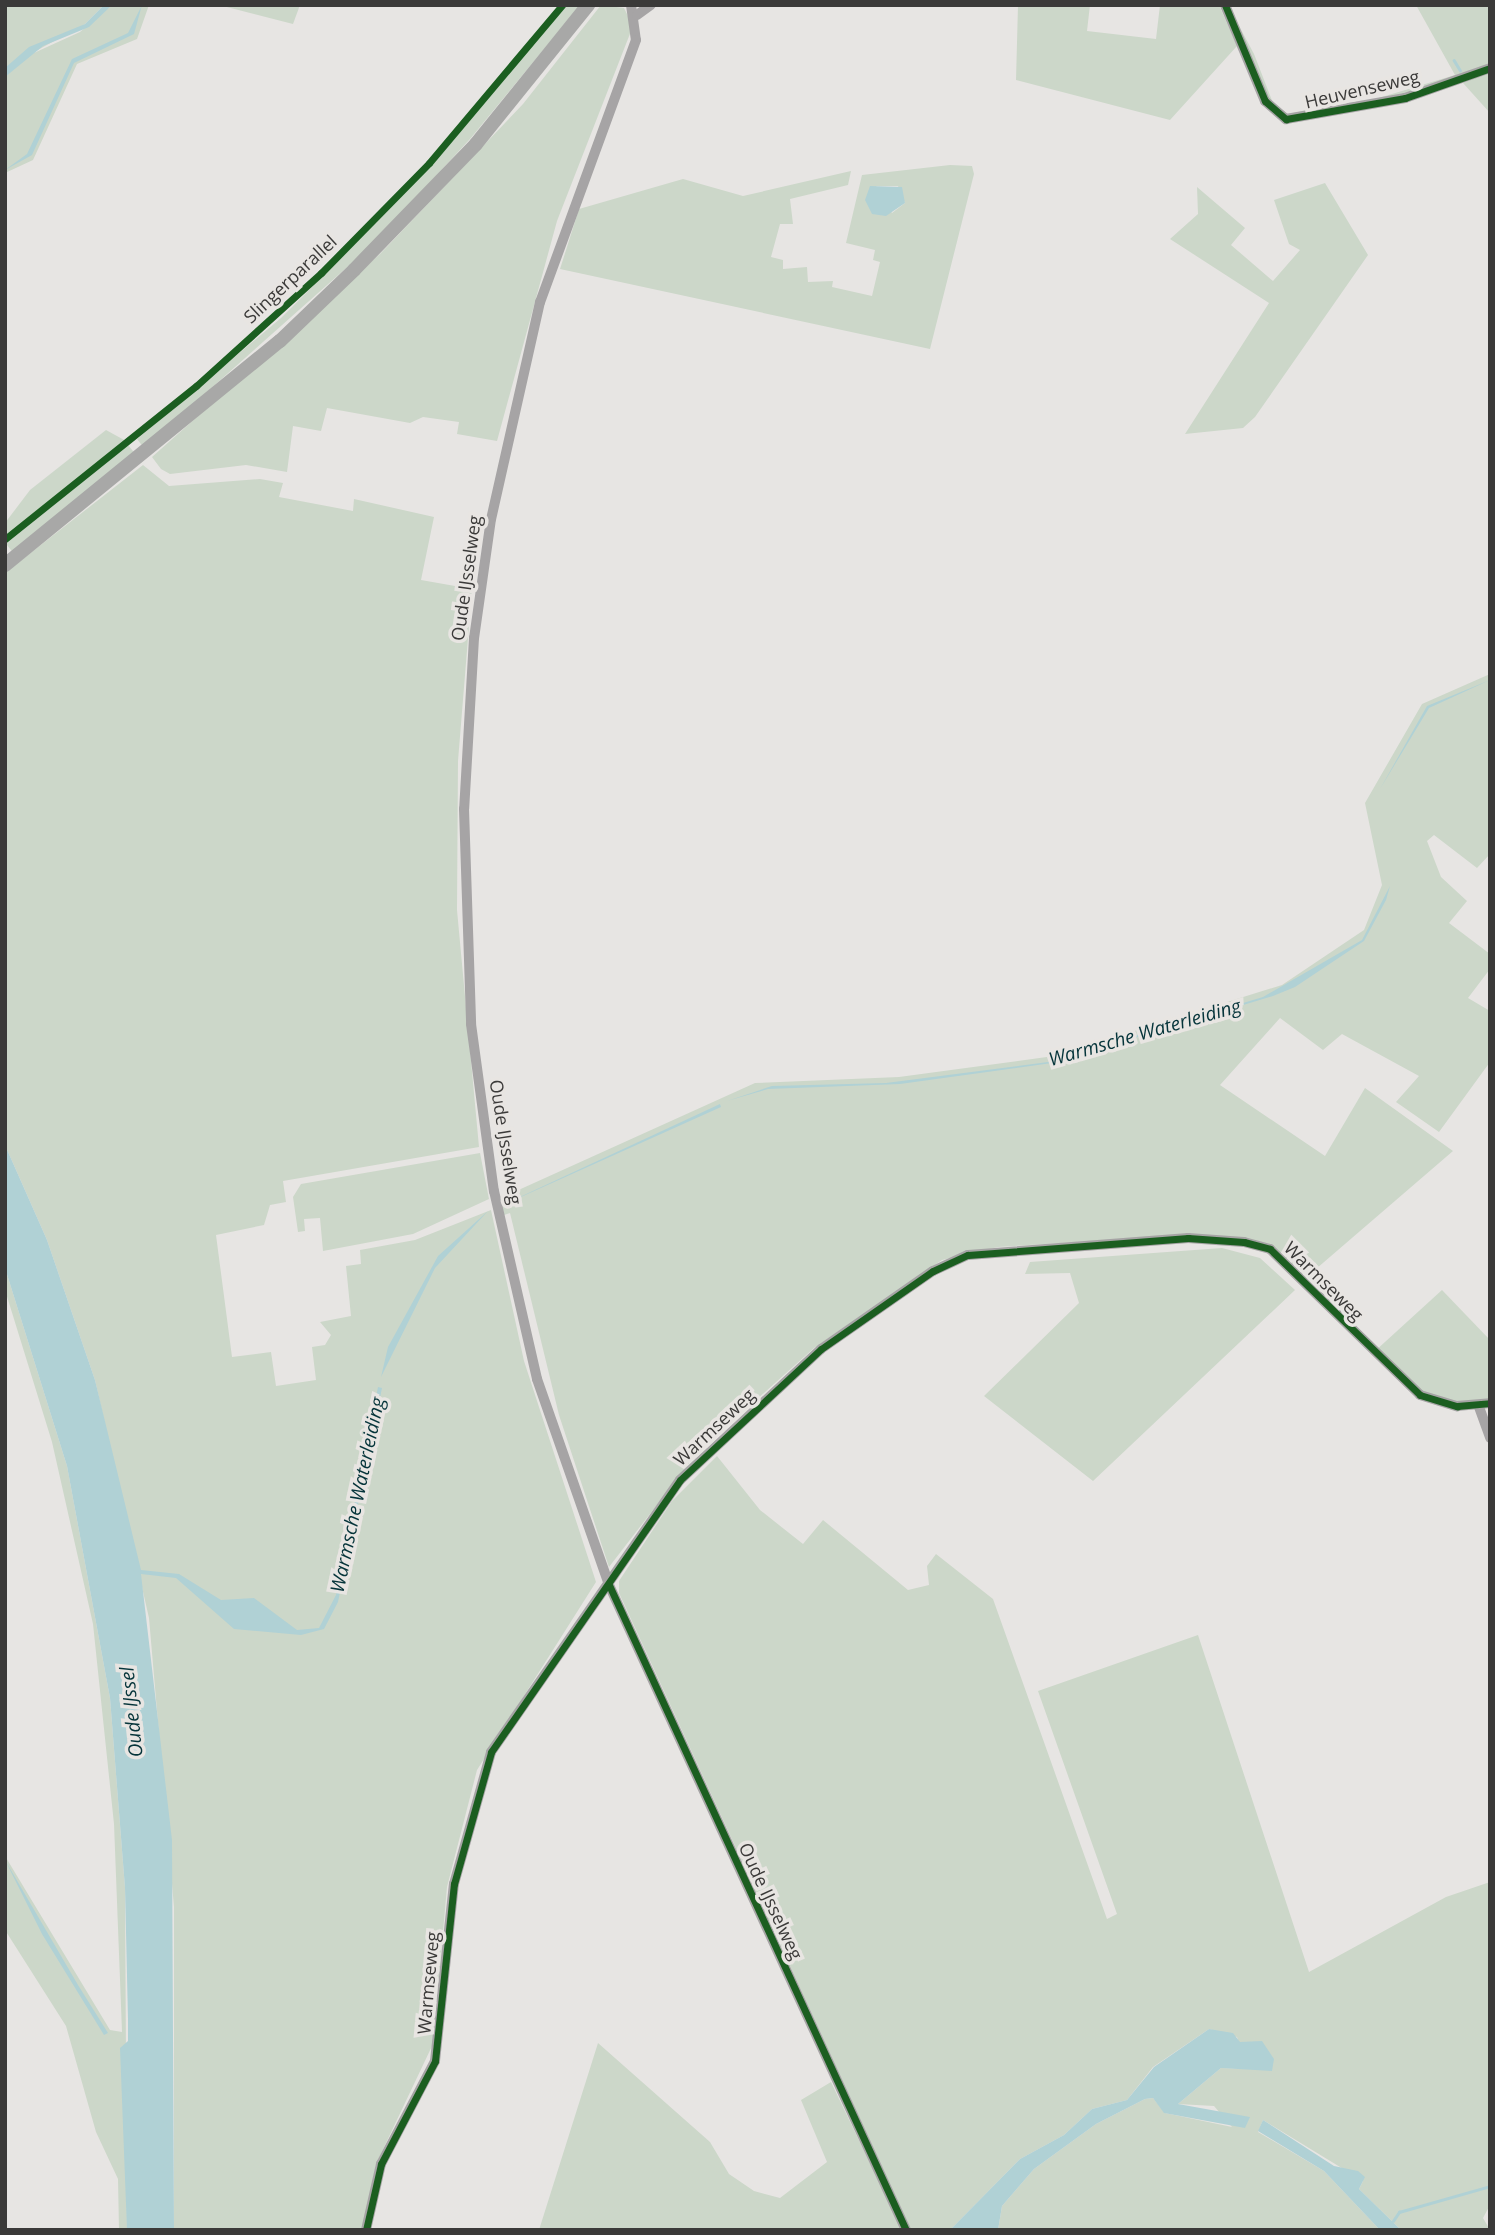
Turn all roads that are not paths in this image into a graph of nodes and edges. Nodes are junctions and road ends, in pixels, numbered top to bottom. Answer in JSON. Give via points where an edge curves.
{"nodes":[{"id":1,"x":588,"y":5,"type":"edge"},
{"id":2,"x":651,"y":5,"type":"edge"},
{"id":3,"x":1224,"y":5,"type":"edge"},
{"id":4,"x":634,"y":10,"type":"edge"},
{"id":5,"x":1490,"y":68,"type":"edge"},
{"id":6,"x":5,"y":565,"type":"edge"},
{"id":7,"x":1484,"y":1405,"type":"edge"},
{"id":8,"x":1490,"y":1438,"type":"edge"},
{"id":9,"x":609,"y":1585,"type":"junction"},
{"id":10,"x":366,"y":2230,"type":"edge"},
{"id":11,"x":906,"y":2230,"type":"edge"}],
"edges":[{"from":1,"to":6,"type":"main road","name":"Slingerparallel","via":[[475,144],[335,288],[163,440]]},
{"from":2,"to":4,"type":"street"},
{"from":3,"to":5,"type":"street","name":"Heuvenseweg","via":[[1265,101],[1286,120],[1405,98]]},
{"from":4,"to":9,"type":"street","name":"Oude IJsselweg","via":[[636,40],[540,302],[507,440],[474,638],[464,809],[469,997],[494,1191],[537,1379]]},
{"from":7,"to":8,"type":"street"},
{"from":7,"to":9,"type":"street","name":"Warmseweg","via":[[1435,1401],[1411,1388],[1270,1249],[1188,1238],[968,1255],[933,1271],[821,1349],[699,1461]]},
{"from":9,"to":10,"type":"street","name":"Warmseweg","via":[[484,1768],[450,1906],[435,2061],[381,2164]]},
{"from":9,"to":11,"type":"street","name":"Oude IJsselweg"}]}
